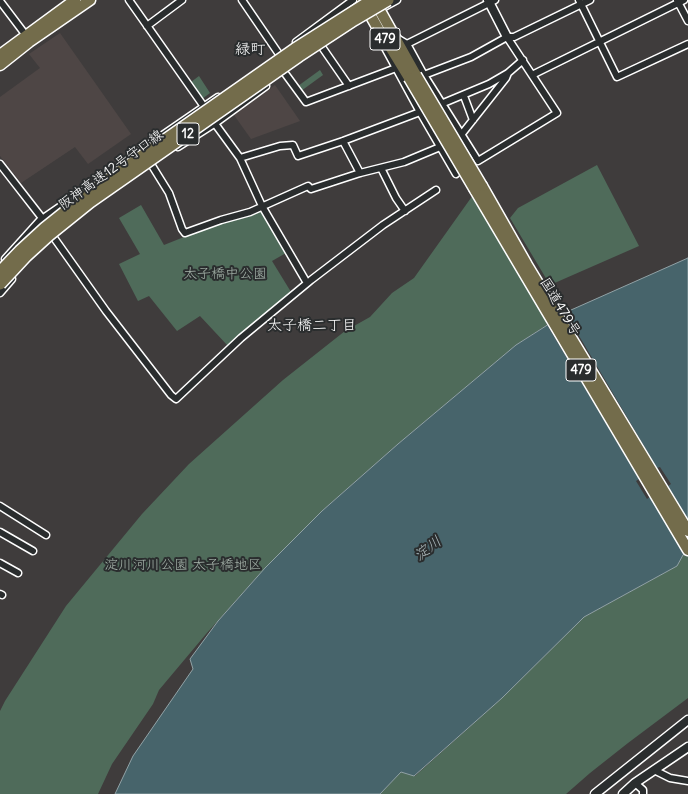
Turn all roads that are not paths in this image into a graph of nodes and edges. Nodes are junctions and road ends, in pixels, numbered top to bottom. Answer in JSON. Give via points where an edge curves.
{"nodes":[{"id":1,"x":75,"y":0,"type":"edge"},
{"id":2,"x":90,"y":0,"type":"edge"},
{"id":3,"x":128,"y":0,"type":"edge"},
{"id":4,"x":182,"y":0,"type":"edge"},
{"id":5,"x":242,"y":0,"type":"edge"},
{"id":6,"x":353,"y":0,"type":"edge"},
{"id":7,"x":362,"y":0,"type":"edge"},
{"id":8,"x":373,"y":0,"type":"edge"},
{"id":9,"x":388,"y":0,"type":"edge"},
{"id":10,"x":397,"y":0,"type":"edge"},
{"id":11,"x":590,"y":0,"type":"edge"},
{"id":12,"x":0,"y":1,"type":"edge"},
{"id":13,"x":491,"y":1,"type":"edge"},
{"id":14,"x":680,"y":1,"type":"edge"},
{"id":15,"x":580,"y":2,"type":"edge"},
{"id":16,"x":379,"y":9,"type":"junction"},
{"id":17,"x":370,"y":14,"type":"junction"},
{"id":18,"x":688,"y":21,"type":"edge"},
{"id":19,"x":147,"y":26,"type":"junction"},
{"id":20,"x":381,"y":34,"type":"junction"},
{"id":21,"x":396,"y":37,"type":"junction"},
{"id":22,"x":507,"y":37,"type":"junction"},
{"id":23,"x":29,"y":38,"type":"junction"},
{"id":24,"x":600,"y":42,"type":"junction"},
{"id":25,"x":407,"y":44,"type":"junction"},
{"id":26,"x":688,"y":44,"type":"edge"},
{"id":27,"x":322,"y":47,"type":"junction"},
{"id":28,"x":0,"y":54,"type":"edge"},
{"id":29,"x":279,"y":55,"type":"junction"},
{"id":30,"x":523,"y":60,"type":"junction"},
{"id":31,"x":0,"y":64,"type":"edge"},
{"id":32,"x":290,"y":68,"type":"junction"},
{"id":33,"x":396,"y":68,"type":"junction"},
{"id":34,"x":284,"y":72,"type":"junction"},
{"id":35,"x":508,"y":73,"type":"junction"},
{"id":36,"x":532,"y":75,"type":"junction"},
{"id":37,"x":416,"y":76,"type":"junction"},
{"id":38,"x":349,"y":86,"type":"junction"},
{"id":39,"x":464,"y":96,"type":"junction"},
{"id":40,"x":441,"y":104,"type":"junction"},
{"id":41,"x":204,"y":106,"type":"junction"},
{"id":42,"x":420,"y":112,"type":"junction"},
{"id":43,"x":473,"y":120,"type":"junction"},
{"id":44,"x":214,"y":124,"type":"junction"},
{"id":45,"x":461,"y":135,"type":"junction"},
{"id":46,"x":343,"y":141,"type":"junction"},
{"id":47,"x":440,"y":147,"type":"junction"},
{"id":48,"x":240,"y":158,"type":"junction"},
{"id":49,"x":0,"y":164,"type":"edge"},
{"id":50,"x":151,"y":164,"type":"junction"},
{"id":51,"x":381,"y":168,"type":"junction"},
{"id":52,"x":360,"y":173,"type":"junction"},
{"id":53,"x":456,"y":174,"type":"dead end"},
{"id":54,"x":436,"y":190,"type":"dead end"},
{"id":55,"x":262,"y":206,"type":"junction"},
{"id":56,"x":405,"y":211,"type":"junction"},
{"id":57,"x":42,"y":218,"type":"junction"},
{"id":58,"x":52,"y":235,"type":"junction"},
{"id":59,"x":0,"y":265,"type":"edge"},
{"id":60,"x":0,"y":272,"type":"edge"},
{"id":61,"x":307,"y":283,"type":"junction"},
{"id":62,"x":0,"y":284,"type":"edge"},
{"id":63,"x":0,"y":293,"type":"edge"},
{"id":64,"x":0,"y":506,"type":"edge"},
{"id":65,"x":688,"y":531,"type":"edge"},
{"id":66,"x":0,"y":532,"type":"edge"},
{"id":67,"x":46,"y":535,"type":"dead end"},
{"id":68,"x":688,"y":550,"type":"edge"},
{"id":69,"x":34,"y":551,"type":"dead end"},
{"id":70,"x":0,"y":563,"type":"edge"},
{"id":71,"x":18,"y":573,"type":"dead end"},
{"id":72,"x":688,"y":720,"type":"edge"},
{"id":73,"x":688,"y":747,"type":"edge"},
{"id":74,"x":654,"y":770,"type":"junction"},
{"id":75,"x":688,"y":780,"type":"edge"},
{"id":76,"x":635,"y":783,"type":"junction"},
{"id":77,"x":595,"y":794,"type":"edge"},
{"id":78,"x":623,"y":794,"type":"edge"},
{"id":79,"x":643,"y":794,"type":"edge"}],
"edges":[{"from":1,"to":23,"type":"highway"},
{"from":2,"to":23,"type":"highway"},
{"from":3,"to":19,"type":"street"},
{"from":4,"to":19,"type":"street"},
{"from":5,"to":29,"type":"street"},
{"from":6,"to":29,"type":"street"},
{"from":7,"to":17,"type":"highway","number":"479"},
{"from":8,"to":16,"type":"highway","number":"479"},
{"from":8,"to":60,"type":"highway","name":"阪神高速12号守口線","bridge":true,"via":[[295,49],[85,196],[40,232]]},
{"from":9,"to":62,"type":"highway","name":"阪神高速12号守口線","number":"12","bridge":true,"via":[[299,56],[90,202],[49,235]]},
{"from":10,"to":16,"type":"street"},
{"from":11,"to":15,"type":"street"},
{"from":12,"to":23,"type":"street"},
{"from":13,"to":22,"type":"street"},
{"from":13,"to":25,"type":"street"},
{"from":14,"to":18,"type":"street"},
{"from":14,"to":24,"type":"street"},
{"from":15,"to":22,"type":"street","via":[[514,37]]},
{"from":15,"to":24,"type":"street"},
{"from":16,"to":21,"type":"highway","number":"479"},
{"from":17,"to":20,"type":"highway","number":"479"},
{"from":17,"to":27,"type":"street"},
{"from":19,"to":41,"type":"street"},
{"from":20,"to":33,"type":"street","via":[[384,46]]},
{"from":20,"to":37,"type":"highway","number":"479"},
{"from":21,"to":25,"type":"street"},
{"from":21,"to":37,"type":"highway","number":"479"},
{"from":22,"to":30,"type":"street"},
{"from":22,"to":37,"type":"street","via":[[471,57]]},
{"from":23,"to":28,"type":"highway"},
{"from":23,"to":31,"type":"highway"},
{"from":24,"to":26,"type":"street","via":[[617,77]]},
{"from":24,"to":36,"type":"street"},
{"from":25,"to":37,"type":"street"},
{"from":27,"to":32,"type":"street"},
{"from":27,"to":38,"type":"street"},
{"from":29,"to":32,"type":"street"},
{"from":29,"to":41,"type":"street"},
{"from":30,"to":35,"type":"street"},
{"from":30,"to":36,"type":"street"},
{"from":32,"to":34,"type":"street"},
{"from":33,"to":38,"type":"street"},
{"from":33,"to":42,"type":"street"},
{"from":34,"to":38,"type":"street","via":[[306,102]]},
{"from":34,"to":44,"type":"street"},
{"from":35,"to":39,"type":"street"},
{"from":35,"to":43,"type":"street"},
{"from":36,"to":45,"type":"street","via":[[557,113],[478,161]]},
{"from":37,"to":40,"type":"street"},
{"from":37,"to":65,"type":"highway","name":"国道479号","number":"479","bridge":true},
{"from":37,"to":68,"type":"highway","name":"国道479号","number":"479","bridge":true},
{"from":39,"to":40,"type":"street"},
{"from":39,"to":43,"type":"street"},
{"from":40,"to":45,"type":"street"},
{"from":41,"to":44,"type":"street"},
{"from":41,"to":57,"type":"street"},
{"from":42,"to":46,"type":"street"},
{"from":42,"to":47,"type":"street"},
{"from":43,"to":45,"type":"street"},
{"from":44,"to":48,"type":"street"},
{"from":44,"to":50,"type":"street"},
{"from":46,"to":48,"type":"street","via":[[298,156],[292,145]]},
{"from":46,"to":52,"type":"street"},
{"from":47,"to":51,"type":"street","via":[[404,162]]},
{"from":47,"to":53,"type":"street"},
{"from":48,"to":55,"type":"street"},
{"from":49,"to":57,"type":"street"},
{"from":50,"to":55,"type":"street","via":[[169,193],[185,233]]},
{"from":50,"to":58,"type":"street"},
{"from":51,"to":52,"type":"street"},
{"from":51,"to":56,"type":"street"},
{"from":52,"to":55,"type":"street","via":[[312,189],[308,186]]},
{"from":54,"to":56,"type":"street"},
{"from":55,"to":61,"type":"street"},
{"from":56,"to":61,"type":"street"},
{"from":57,"to":58,"type":"street"},
{"from":57,"to":59,"type":"street"},
{"from":58,"to":61,"type":"street","via":[[106,310],[176,399],[236,342]]},
{"from":58,"to":63,"type":"street"},
{"from":64,"to":67,"type":"street"},
{"from":66,"to":69,"type":"street"},
{"from":70,"to":71,"type":"street"},
{"from":72,"to":77,"type":"street"},
{"from":73,"to":74,"type":"street"},
{"from":74,"to":75,"type":"street","via":[[670,778]]},
{"from":74,"to":76,"type":"street"},
{"from":76,"to":78,"type":"street"},
{"from":76,"to":79,"type":"street","via":[[643,790]]}]}
